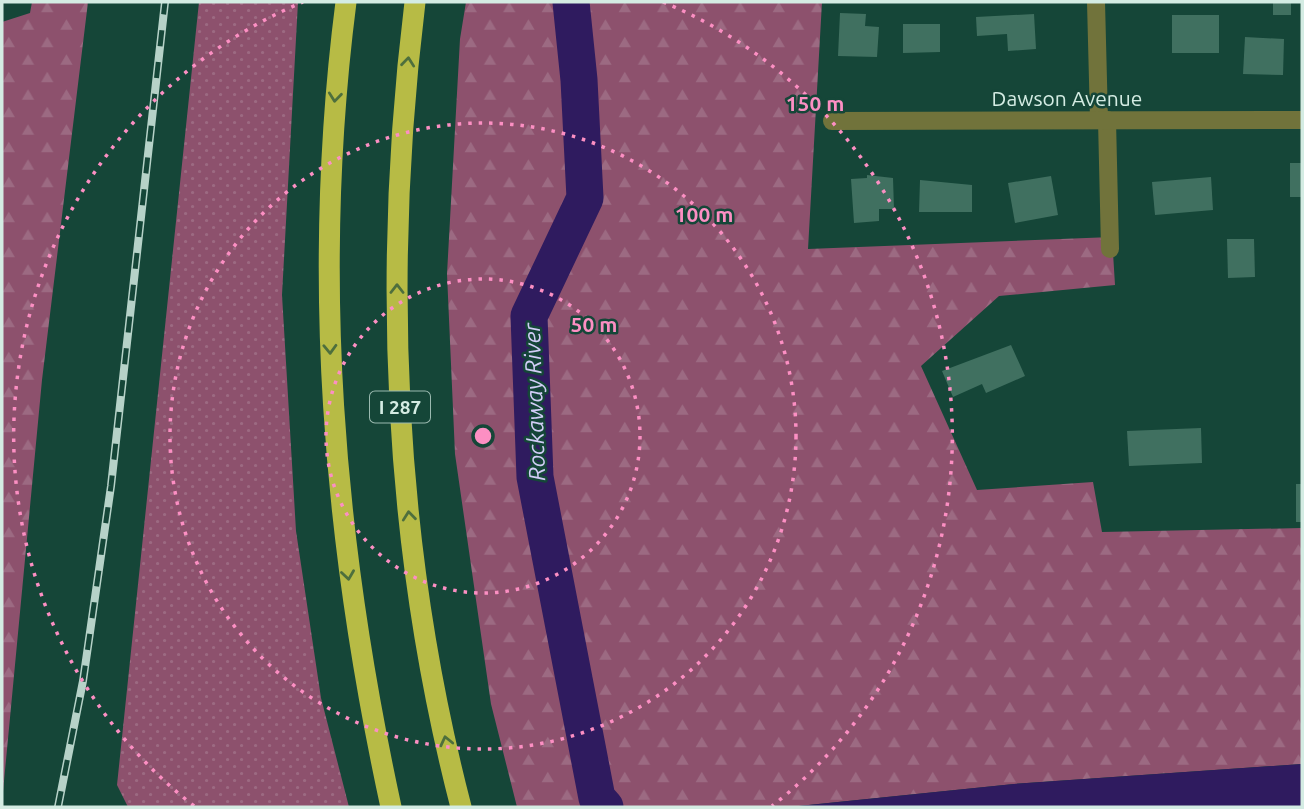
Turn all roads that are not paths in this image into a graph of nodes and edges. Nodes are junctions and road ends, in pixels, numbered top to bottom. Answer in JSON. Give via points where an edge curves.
{"nodes":[{"id":1,"x":346,"y":2,"type":"edge"},
{"id":2,"x":415,"y":2,"type":"edge"},
{"id":3,"x":1096,"y":2,"type":"edge"},
{"id":4,"x":1103,"y":120,"type":"junction"},
{"id":5,"x":1302,"y":120,"type":"edge"},
{"id":6,"x":832,"y":121,"type":"dead end"},
{"id":7,"x":1110,"y":249,"type":"dead end"},
{"id":8,"x":391,"y":807,"type":"edge"},
{"id":9,"x":461,"y":807,"type":"edge"}],
"edges":[{"from":1,"to":8,"type":"highway","one_way":true,"via":[[329,185],[333,421],[349,588]]},
{"from":9,"to":2,"type":"highway","number":"I 287","one_way":true,"via":[[440,716],[415,566],[400,416],[398,187]]},
{"from":3,"to":4,"type":"street"},
{"from":4,"to":5,"type":"street","name":"Dawson Avenue"},
{"from":4,"to":6,"type":"street","name":"Dawson Avenue"},
{"from":4,"to":7,"type":"street"}]}
